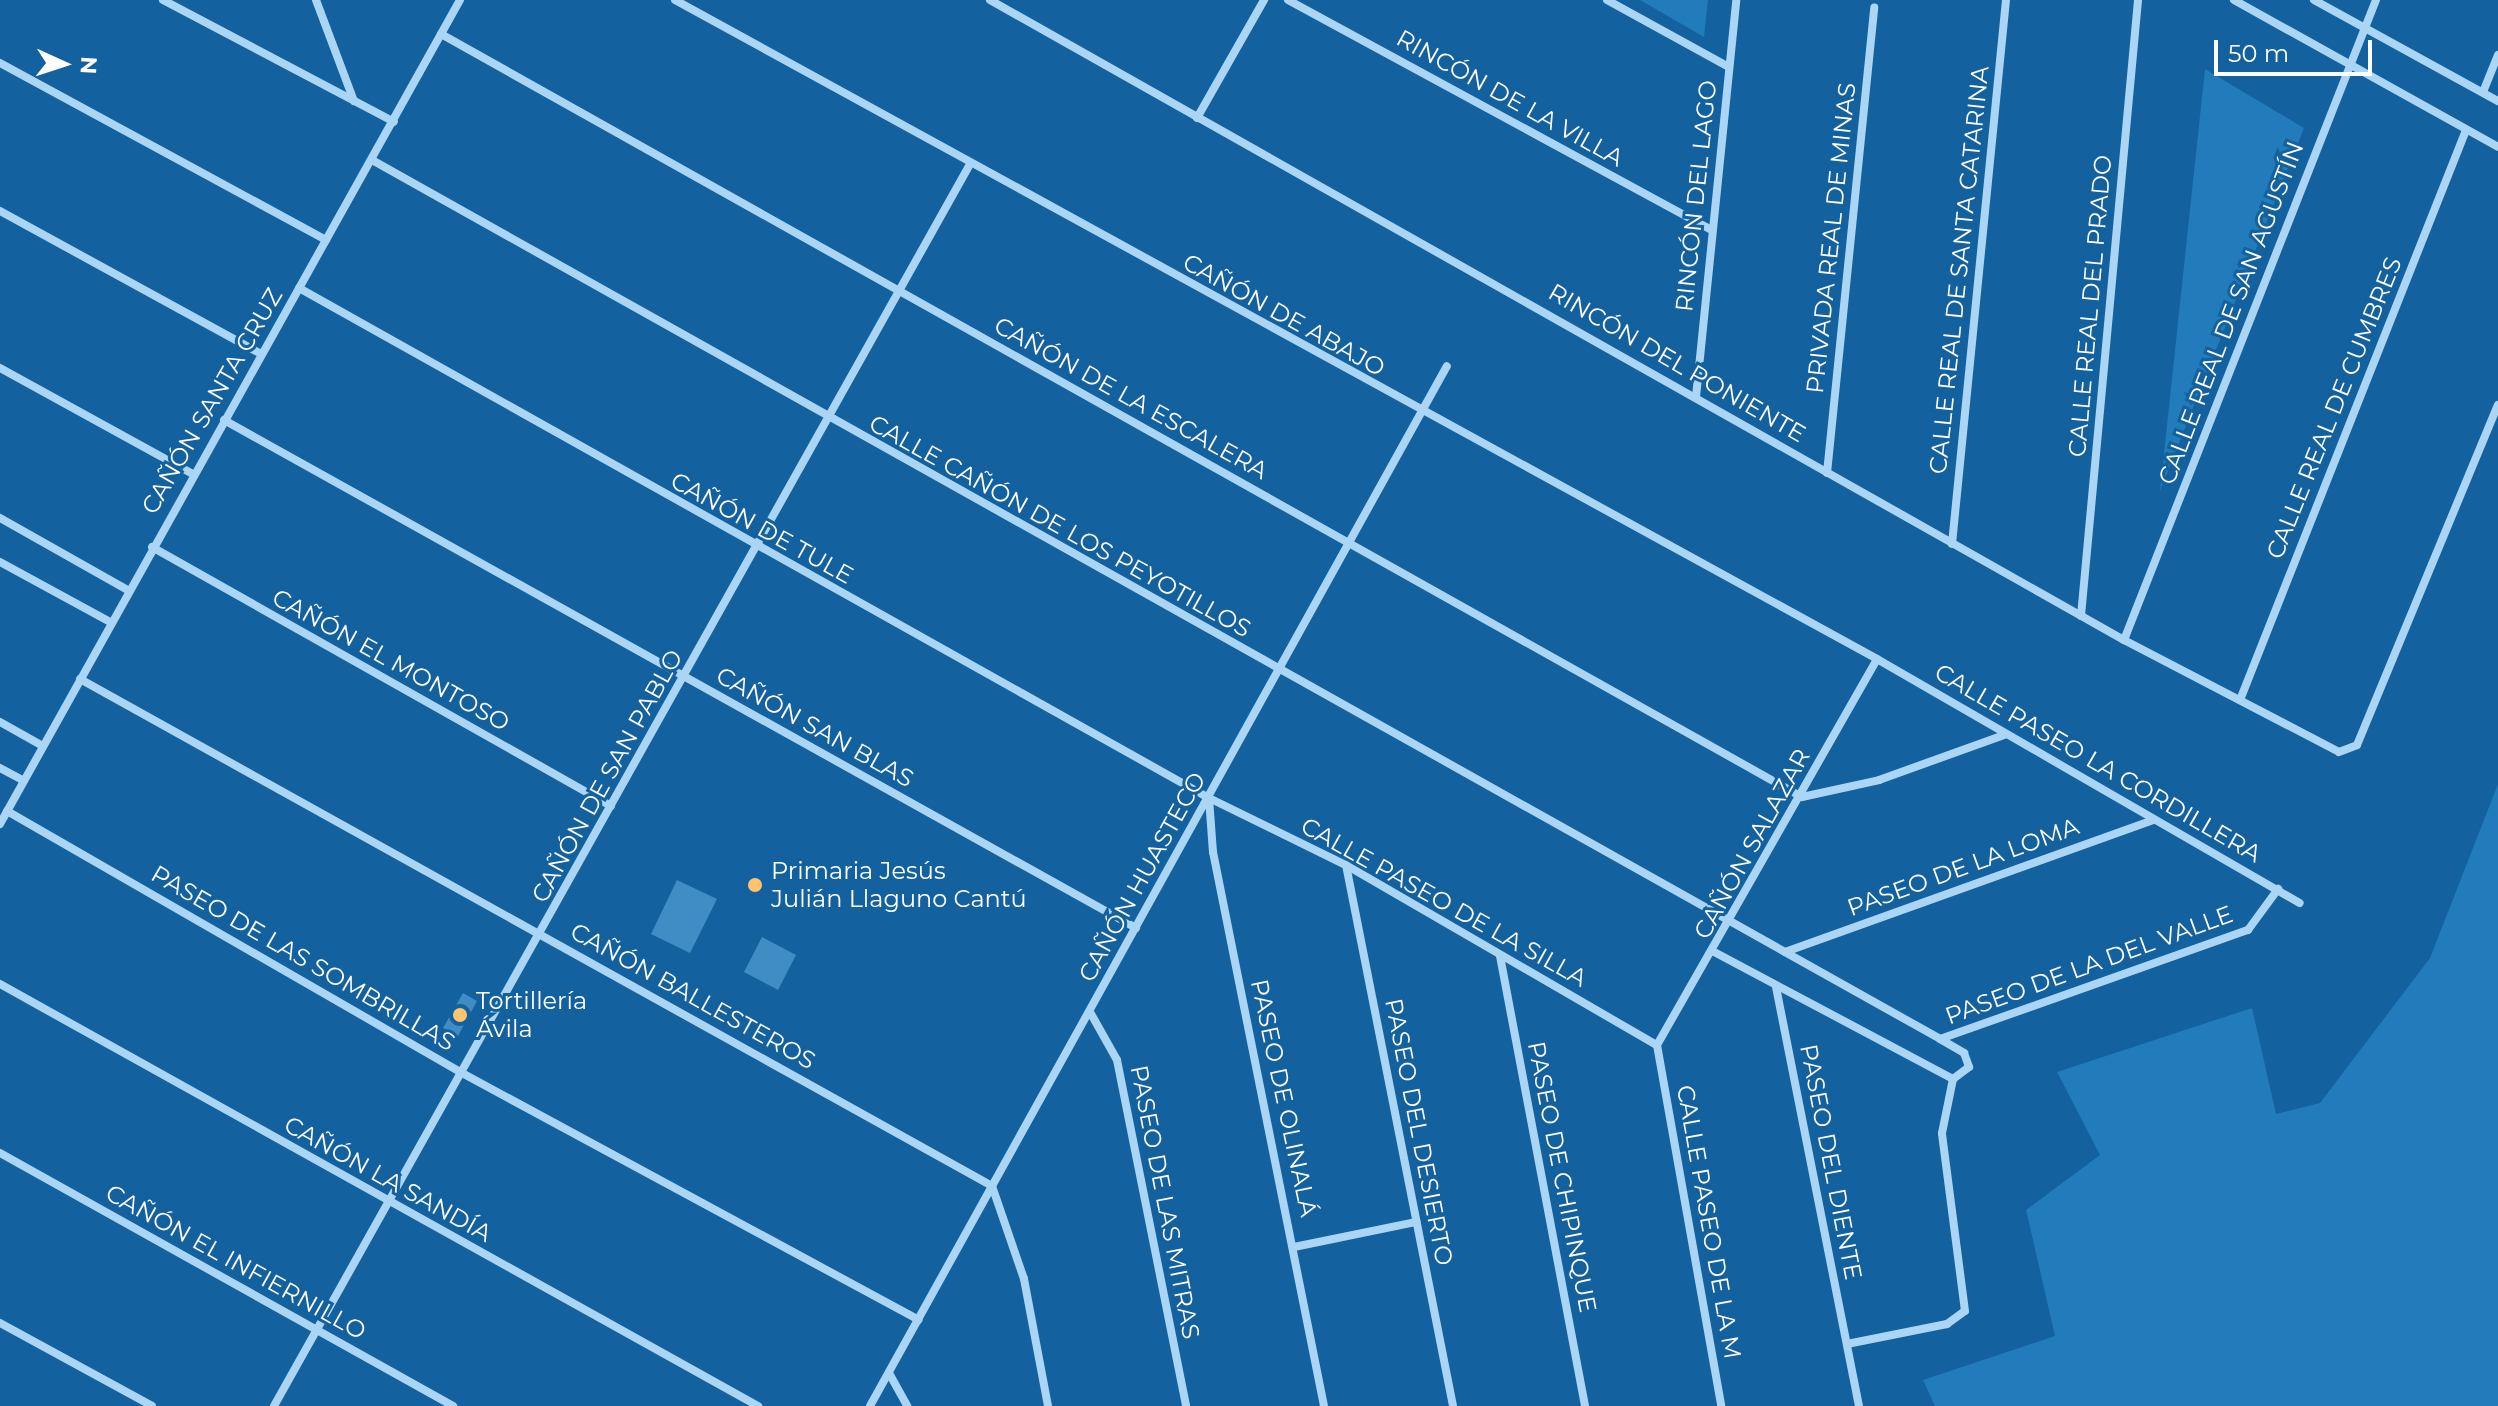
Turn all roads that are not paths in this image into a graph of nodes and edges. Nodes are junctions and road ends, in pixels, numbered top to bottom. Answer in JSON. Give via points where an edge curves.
{"nodes":[{"id":1,"x":163,"y":0,"type":"edge"},
{"id":2,"x":316,"y":0,"type":"edge"},
{"id":3,"x":460,"y":0,"type":"edge"},
{"id":4,"x":675,"y":0,"type":"edge"},
{"id":5,"x":990,"y":0,"type":"edge"},
{"id":6,"x":1264,"y":0,"type":"edge"},
{"id":7,"x":1288,"y":0,"type":"edge"},
{"id":8,"x":1607,"y":0,"type":"edge"},
{"id":9,"x":1736,"y":0,"type":"edge"},
{"id":10,"x":2006,"y":0,"type":"edge"},
{"id":11,"x":2138,"y":0,"type":"edge"},
{"id":12,"x":2234,"y":0,"type":"edge"},
{"id":13,"x":2314,"y":0,"type":"edge"},
{"id":14,"x":2376,"y":0,"type":"edge"},
{"id":15,"x":1874,"y":7,"type":"dead end"},
{"id":16,"x":2364,"y":29,"type":"junction"},
{"id":17,"x":441,"y":34,"type":"junction"},
{"id":18,"x":2498,"y":55,"type":"edge"},
{"id":19,"x":0,"y":63,"type":"edge"},
{"id":20,"x":2349,"y":65,"type":"junction"},
{"id":21,"x":1729,"y":67,"type":"junction"},
{"id":22,"x":2483,"y":92,"type":"junction"},
{"id":23,"x":2498,"y":101,"type":"edge"},
{"id":24,"x":354,"y":102,"type":"junction"},
{"id":25,"x":1197,"y":118,"type":"junction"},
{"id":26,"x":394,"y":122,"type":"junction"},
{"id":27,"x":2466,"y":130,"type":"junction"},
{"id":28,"x":2498,"y":147,"type":"edge"},
{"id":29,"x":372,"y":160,"type":"junction"},
{"id":30,"x":970,"y":164,"type":"junction"},
{"id":31,"x":0,"y":211,"type":"edge"},
{"id":32,"x":1712,"y":230,"type":"junction"},
{"id":33,"x":326,"y":240,"type":"junction"},
{"id":34,"x":299,"y":288,"type":"junction"},
{"id":35,"x":898,"y":293,"type":"junction"},
{"id":36,"x":261,"y":354,"type":"junction"},
{"id":37,"x":1447,"y":366,"type":"dead end"},
{"id":38,"x":0,"y":368,"type":"edge"},
{"id":39,"x":1696,"y":397,"type":"junction"},
{"id":40,"x":2498,"y":405,"type":"edge"},
{"id":41,"x":1422,"y":414,"type":"junction"},
{"id":42,"x":224,"y":420,"type":"junction"},
{"id":43,"x":829,"y":421,"type":"junction"},
{"id":44,"x":1827,"y":473,"type":"junction"},
{"id":45,"x":193,"y":474,"type":"junction"},
{"id":46,"x":0,"y":518,"type":"edge"},
{"id":47,"x":1350,"y":542,"type":"junction"},
{"id":48,"x":1952,"y":544,"type":"junction"},
{"id":49,"x":152,"y":547,"type":"junction"},
{"id":50,"x":757,"y":549,"type":"junction"},
{"id":51,"x":0,"y":562,"type":"edge"},
{"id":52,"x":128,"y":590,"type":"junction"},
{"id":53,"x":2081,"y":616,"type":"junction"},
{"id":54,"x":110,"y":622,"type":"junction"},
{"id":55,"x":2124,"y":640,"type":"junction"},
{"id":56,"x":1877,"y":659,"type":"junction"},
{"id":57,"x":1279,"y":670,"type":"junction"},
{"id":58,"x":686,"y":678,"type":"junction"},
{"id":59,"x":80,"y":679,"type":"junction"},
{"id":60,"x":2240,"y":700,"type":"junction"},
{"id":61,"x":0,"y":722,"type":"edge"},
{"id":62,"x":2004,"y":735,"type":"junction"},
{"id":63,"x":43,"y":746,"type":"junction"},
{"id":64,"x":0,"y":768,"type":"edge"},
{"id":65,"x":24,"y":781,"type":"junction"},
{"id":66,"x":1802,"y":797,"type":"junction"},
{"id":67,"x":1209,"y":798,"type":"junction"},
{"id":68,"x":611,"y":806,"type":"junction"},
{"id":69,"x":7,"y":811,"type":"junction"},
{"id":70,"x":2154,"y":820,"type":"junction"},
{"id":71,"x":0,"y":824,"type":"edge"},
{"id":72,"x":1346,"y":865,"type":"junction"},
{"id":73,"x":2278,"y":889,"type":"junction"},
{"id":74,"x":2300,"y":903,"type":"dead end"},
{"id":75,"x":1731,"y":923,"type":"junction"},
{"id":76,"x":1136,"y":928,"type":"junction"},
{"id":77,"x":541,"y":934,"type":"junction"},
{"id":78,"x":1714,"y":952,"type":"junction"},
{"id":79,"x":1785,"y":952,"type":"junction"},
{"id":80,"x":1500,"y":956,"type":"junction"},
{"id":81,"x":0,"y":984,"type":"edge"},
{"id":82,"x":1776,"y":987,"type":"junction"},
{"id":83,"x":1090,"y":1012,"type":"junction"},
{"id":84,"x":1940,"y":1039,"type":"junction"},
{"id":85,"x":1657,"y":1045,"type":"junction"},
{"id":86,"x":462,"y":1073,"type":"junction"},
{"id":87,"x":1953,"y":1079,"type":"junction"},
{"id":88,"x":0,"y":1153,"type":"edge"},
{"id":89,"x":992,"y":1186,"type":"junction"},
{"id":90,"x":388,"y":1203,"type":"junction"},
{"id":91,"x":1416,"y":1222,"type":"junction"},
{"id":92,"x":1294,"y":1247,"type":"junction"},
{"id":93,"x":919,"y":1320,"type":"junction"},
{"id":94,"x":0,"y":1323,"type":"edge"},
{"id":95,"x":317,"y":1330,"type":"junction"},
{"id":96,"x":1847,"y":1344,"type":"junction"},
{"id":97,"x":889,"y":1373,"type":"junction"},
{"id":98,"x":152,"y":1406,"type":"edge"},
{"id":99,"x":274,"y":1406,"type":"edge"},
{"id":100,"x":453,"y":1406,"type":"edge"},
{"id":101,"x":758,"y":1406,"type":"edge"},
{"id":102,"x":870,"y":1406,"type":"edge"},
{"id":103,"x":907,"y":1406,"type":"edge"},
{"id":104,"x":1048,"y":1406,"type":"edge"},
{"id":105,"x":1186,"y":1406,"type":"edge"},
{"id":106,"x":1324,"y":1406,"type":"edge"},
{"id":107,"x":1453,"y":1406,"type":"edge"},
{"id":108,"x":1585,"y":1406,"type":"edge"},
{"id":109,"x":1721,"y":1406,"type":"edge"},
{"id":110,"x":1859,"y":1406,"type":"edge"}],
"edges":[{"from":1,"to":24,"type":"street"},
{"from":2,"to":24,"type":"street"},
{"from":3,"to":17,"type":"street","name":"CAÑÓN SANTA CRUZ"},
{"from":4,"to":30,"type":"street","name":"CAÑÓN DE ABAJO"},
{"from":5,"to":25,"type":"street","name":"RINCÓN DEL PONIENTE"},
{"from":6,"to":25,"type":"street"},
{"from":7,"to":32,"type":"street","name":"RINCÓN DE LA VILLA"},
{"from":8,"to":21,"type":"street"},
{"from":9,"to":21,"type":"street","name":"RINCÓN DEL LAGO"},
{"from":10,"to":48,"type":"street","name":"CALLE REAL DE SANTA CATARINA"},
{"from":11,"to":53,"type":"street","name":"CALLE REAL DEL PRADO"},
{"from":12,"to":20,"type":"street"},
{"from":13,"to":16,"type":"street"},
{"from":14,"to":16,"type":"street","name":"CALLE REAL DE SAN AGUSTÍN"},
{"from":15,"to":44,"type":"street","name":"PRIVADA REAL DE MINAS"},
{"from":16,"to":20,"type":"street","name":"CALLE REAL DE SAN AGUSTÍN"},
{"from":16,"to":22,"type":"street"},
{"from":17,"to":26,"type":"street","name":"CAÑÓN SANTA CRUZ"},
{"from":17,"to":35,"type":"street","name":"CAÑÓN DE LA ESCALERA"},
{"from":18,"to":22,"type":"street"},
{"from":19,"to":33,"type":"street"},
{"from":20,"to":27,"type":"street"},
{"from":20,"to":55,"type":"street","name":"CALLE REAL DE SAN AGUSTÍN"},
{"from":21,"to":32,"type":"street","name":"RINCÓN DEL LAGO"},
{"from":22,"to":23,"type":"street"},
{"from":24,"to":26,"type":"street"},
{"from":25,"to":39,"type":"street","name":"RINCÓN DEL PONIENTE"},
{"from":26,"to":29,"type":"street","name":"CAÑÓN SANTA CRUZ"},
{"from":27,"to":28,"type":"street"},
{"from":27,"to":60,"type":"street","name":"CALLE REAL DE CUMBRES"},
{"from":29,"to":33,"type":"street","name":"CAÑÓN SANTA CRUZ"},
{"from":29,"to":43,"type":"street","name":"CALLE CAÑÓN DE LOS PEYOTILLOS"},
{"from":30,"to":35,"type":"street","name":"CAÑÓN DE SAN PABLO"},
{"from":30,"to":41,"type":"street","name":"CAÑÓN DE ABAJO"},
{"from":31,"to":36,"type":"street"},
{"from":32,"to":39,"type":"street","name":"RINCÓN DEL LAGO"},
{"from":33,"to":34,"type":"street","name":"CAÑÓN SANTA CRUZ"},
{"from":34,"to":36,"type":"street","name":"CAÑÓN SANTA CRUZ"},
{"from":34,"to":50,"type":"street","name":"CAÑÓN DE TULE"},
{"from":35,"to":43,"type":"street","name":"CAÑÓN DE SAN PABLO"},
{"from":35,"to":47,"type":"street","name":"CAÑÓN DE LA ESCALERA"},
{"from":36,"to":42,"type":"street","name":"CAÑÓN SANTA CRUZ"},
{"from":37,"to":41,"type":"street","name":"CAÑÓN HUASTECO"},
{"from":38,"to":45,"type":"street"},
{"from":39,"to":44,"type":"street","name":"RINCÓN DEL PONIENTE"},
{"from":40,"to":60,"type":"street","name":"RINCÓN DEL PONIENTE","via":[[2357,745],[2347,752]]},
{"from":41,"to":47,"type":"street","name":"CAÑÓN HUASTECO"},
{"from":41,"to":56,"type":"street","name":"CAÑÓN DE ABAJO"},
{"from":42,"to":45,"type":"street","name":"CAÑÓN SANTA CRUZ"},
{"from":42,"to":58,"type":"street","name":"CAÑÓN SAN BLAS"},
{"from":43,"to":50,"type":"street","name":"CAÑÓN DE SAN PABLO"},
{"from":43,"to":57,"type":"street","name":"CALLE CAÑÓN DE LOS PEYOTILLOS"},
{"from":44,"to":48,"type":"street","name":"RINCÓN DEL PONIENTE"},
{"from":45,"to":49,"type":"street","name":"CAÑÓN SANTA CRUZ"},
{"from":46,"to":52,"type":"street"},
{"from":47,"to":57,"type":"street","name":"CAÑÓN HUASTECO"},
{"from":47,"to":66,"type":"street","name":"CAÑÓN DE LA ESCALERA"},
{"from":48,"to":53,"type":"street","name":"RINCÓN DEL PONIENTE"},
{"from":49,"to":52,"type":"street","name":"CAÑÓN SANTA CRUZ"},
{"from":49,"to":68,"type":"street","name":"CAÑÓN EL MONTOSO"},
{"from":50,"to":58,"type":"street","name":"CAÑÓN DE SAN PABLO"},
{"from":50,"to":67,"type":"street","name":"CAÑÓN DE TULE"},
{"from":51,"to":54,"type":"street"},
{"from":52,"to":54,"type":"street","name":"CAÑÓN SANTA CRUZ"},
{"from":53,"to":55,"type":"street","name":"RINCÓN DEL PONIENTE"},
{"from":54,"to":59,"type":"street","name":"CAÑÓN SANTA CRUZ"},
{"from":55,"to":60,"type":"street","name":"RINCÓN DEL PONIENTE"},
{"from":56,"to":62,"type":"street","name":"CALLE PASEO LA CORDILLERA"},
{"from":56,"to":66,"type":"street","name":"CAÑÓN SALAZAR"},
{"from":57,"to":67,"type":"street","name":"CAÑÓN HUASTECO"},
{"from":57,"to":75,"type":"street","name":"CALLE CAÑÓN DE LOS PEYOTILLOS"},
{"from":58,"to":68,"type":"street","name":"CAÑÓN DE SAN PABLO"},
{"from":58,"to":76,"type":"street","name":"CAÑÓN SAN BLAS"},
{"from":59,"to":63,"type":"street","name":"CAÑÓN SANTA CRUZ"},
{"from":59,"to":77,"type":"street","name":"CAÑÓN BALLESTEROS"},
{"from":61,"to":63,"type":"street"},
{"from":62,"to":66,"type":"street","via":[[1879,780]]},
{"from":62,"to":70,"type":"street","name":"CALLE PASEO LA CORDILLERA"},
{"from":63,"to":65,"type":"street","name":"CAÑÓN SANTA CRUZ"},
{"from":64,"to":65,"type":"street"},
{"from":65,"to":69,"type":"street","name":"CAÑÓN SANTA CRUZ"},
{"from":66,"to":75,"type":"street","name":"CAÑÓN SALAZAR"},
{"from":67,"to":72,"type":"street","name":"CALLE PASEO DE LA SILLA"},
{"from":67,"to":76,"type":"street","name":"CAÑÓN HUASTECO"},
{"from":67,"to":92,"type":"street","name":"PASEO DE OLINALÁ","via":[[1213,852]]},
{"from":68,"to":77,"type":"street","name":"CAÑÓN DE SAN PABLO"},
{"from":69,"to":71,"type":"street","name":"CAÑÓN SANTA CRUZ"},
{"from":69,"to":86,"type":"street","name":"PASEO DE LAS SOMBRILLAS"},
{"from":70,"to":73,"type":"street","name":"CALLE PASEO LA CORDILLERA"},
{"from":70,"to":79,"type":"street","name":"PASEO DE LA LOMA"},
{"from":72,"to":80,"type":"street","name":"CALLE PASEO DE LA SILLA"},
{"from":72,"to":91,"type":"street","name":"PASEO DEL DESIERTO"},
{"from":73,"to":74,"type":"street","name":"CALLE PASEO LA CORDILLERA"},
{"from":73,"to":84,"type":"street","name":"PASEO DE LA DEL VALLE","via":[[2248,930]]},
{"from":75,"to":78,"type":"street","name":"CAÑÓN SALAZAR"},
{"from":75,"to":79,"type":"street","name":"CALLE CAÑÓN DE LOS PEYOTILLOS"},
{"from":76,"to":83,"type":"street","name":"CAÑÓN HUASTECO"},
{"from":77,"to":86,"type":"street","name":"CAÑÓN DE SAN PABLO"},
{"from":77,"to":89,"type":"street","name":"CAÑÓN BALLESTEROS"},
{"from":78,"to":82,"type":"street"},
{"from":78,"to":85,"type":"street","name":"CAÑÓN SALAZAR"},
{"from":79,"to":84,"type":"street","name":"CALLE CAÑÓN DE LOS PEYOTILLOS"},
{"from":80,"to":85,"type":"street","name":"CALLE PASEO DE LA SILLA"},
{"from":80,"to":108,"type":"street","name":"PASEO DE CHIPINQUE"},
{"from":81,"to":90,"type":"street","name":"CAÑÓN LA SANDÍA"},
{"from":82,"to":87,"type":"street"},
{"from":82,"to":96,"type":"street","name":"PASEO DEL DIENTE"},
{"from":83,"to":89,"type":"street","name":"CAÑÓN HUASTECO"},
{"from":83,"to":105,"type":"street","name":"PASEO DE LAS MITRAS","via":[[1117,1060]]},
{"from":84,"to":87,"type":"street","name":"CALLE CAÑÓN DE LOS PEYOTILLOS","via":[[1970,1062]]},
{"from":85,"to":109,"type":"street","name":"CALLE PASEO DE LA M"},
{"from":86,"to":90,"type":"street","name":"CAÑÓN DE SAN PABLO"},
{"from":86,"to":93,"type":"street","name":"PASEO DE LAS SOMBRILLAS"},
{"from":87,"to":96,"type":"street","via":[[1942,1133],[1965,1311],[1947,1324]]},
{"from":88,"to":95,"type":"street","name":"CAÑÓN EL INFIERNILLO"},
{"from":89,"to":93,"type":"street","name":"CAÑÓN HUASTECO"},
{"from":89,"to":104,"type":"street","via":[[1024,1279]]},
{"from":90,"to":95,"type":"street","name":"CAÑÓN DE SAN PABLO"},
{"from":90,"to":101,"type":"street","name":"CAÑÓN LA SANDÍA"},
{"from":91,"to":92,"type":"street"},
{"from":91,"to":107,"type":"street","name":"PASEO DEL DESIERTO"},
{"from":92,"to":106,"type":"street","name":"PASEO DE OLINALÁ"},
{"from":93,"to":97,"type":"street","name":"CAÑÓN HUASTECO"},
{"from":94,"to":98,"type":"street"},
{"from":95,"to":99,"type":"street","name":"CAÑÓN DE SAN PABLO"},
{"from":95,"to":100,"type":"street","name":"CAÑÓN EL INFIERNILLO"},
{"from":96,"to":110,"type":"street","name":"PASEO DEL DIENTE"},
{"from":97,"to":102,"type":"street","name":"CAÑÓN HUASTECO"},
{"from":97,"to":103,"type":"street"}]}
